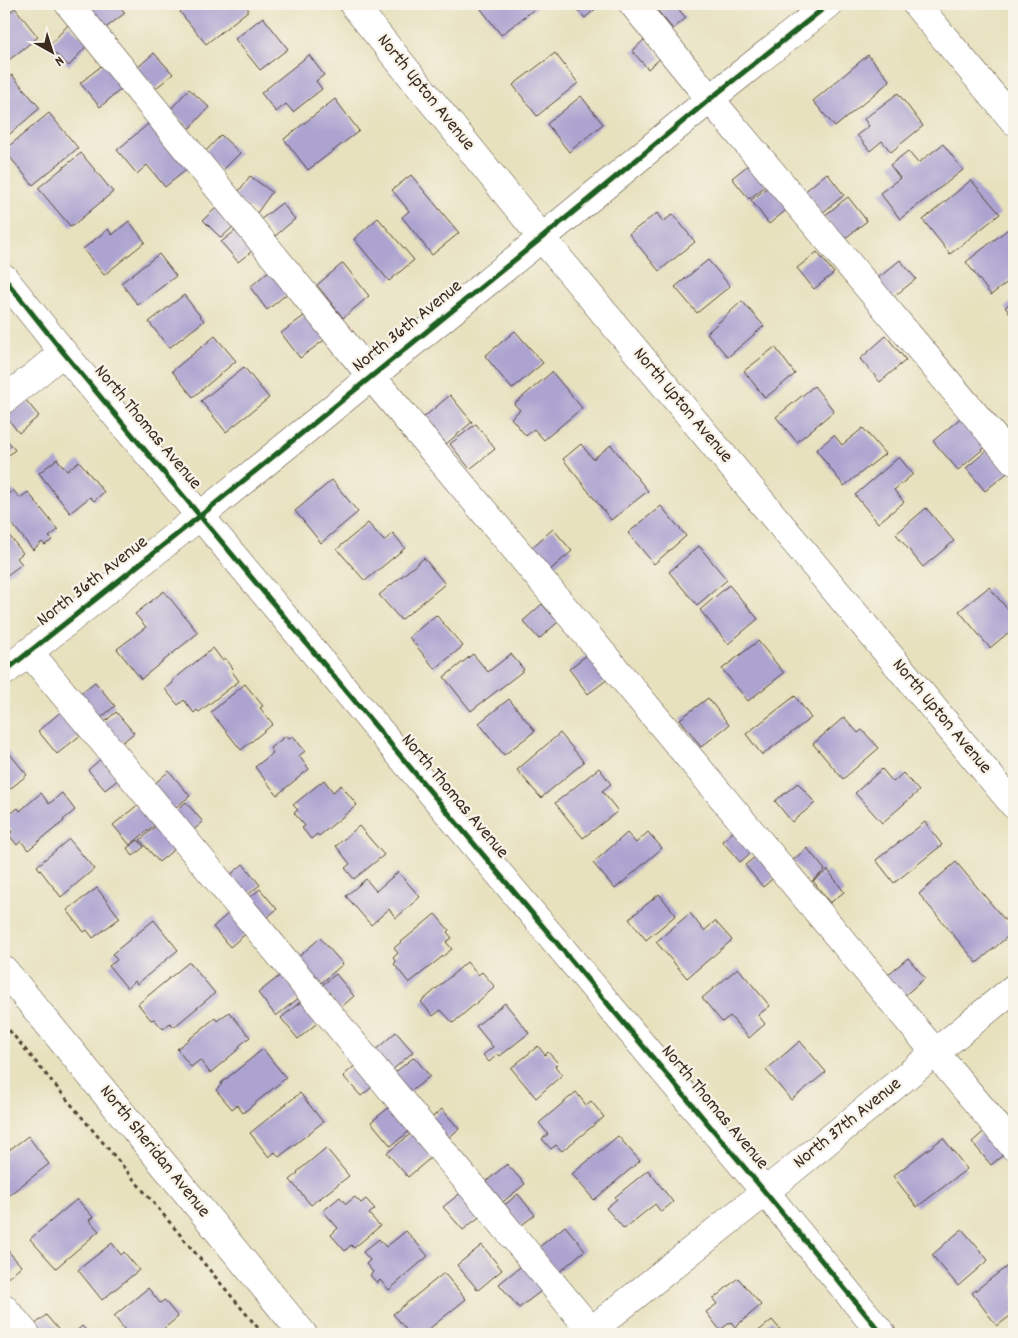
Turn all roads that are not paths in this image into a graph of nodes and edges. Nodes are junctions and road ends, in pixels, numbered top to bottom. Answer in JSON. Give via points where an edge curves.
{"nodes":[{"id":1,"x":69,"y":4,"type":"edge"},
{"id":2,"x":353,"y":4,"type":"edge"},
{"id":3,"x":633,"y":4,"type":"edge"},
{"id":4,"x":829,"y":4,"type":"edge"},
{"id":5,"x":916,"y":4,"type":"edge"},
{"id":6,"x":710,"y":99,"type":"junction"},
{"id":7,"x":1014,"y":121,"type":"edge"},
{"id":8,"x":542,"y":238,"type":"junction"},
{"id":9,"x":4,"y":278,"type":"edge"},
{"id":10,"x":63,"y":352,"type":"junction"},
{"id":11,"x":371,"y":376,"type":"junction"},
{"id":12,"x":4,"y":400,"type":"edge"},
{"id":13,"x":1014,"y":461,"type":"edge"},
{"id":14,"x":200,"y":516,"type":"junction"},
{"id":15,"x":29,"y":652,"type":"junction"},
{"id":16,"x":4,"y":672,"type":"edge"},
{"id":17,"x":1014,"y":805,"type":"edge"},
{"id":18,"x":4,"y":970,"type":"edge"},
{"id":19,"x":1014,"y":988,"type":"edge"},
{"id":20,"x":936,"y":1052,"type":"junction"},
{"id":21,"x":1014,"y":1147,"type":"edge"},
{"id":22,"x":765,"y":1192,"type":"junction"},
{"id":23,"x":4,"y":1308,"type":"edge"},
{"id":24,"x":590,"y":1333,"type":"edge"},
{"id":25,"x":26,"y":1334,"type":"edge"},
{"id":26,"x":303,"y":1334,"type":"edge"},
{"id":27,"x":882,"y":1334,"type":"edge"}],
"edges":[{"from":1,"to":11,"type":"street"},
{"from":2,"to":8,"type":"street","name":"North Upton Avenue"},
{"from":3,"to":6,"type":"street"},
{"from":4,"to":6,"type":"street","name":"North 36th Avenue"},
{"from":5,"to":7,"type":"street"},
{"from":6,"to":8,"type":"street","name":"North 36th Avenue"},
{"from":6,"to":13,"type":"street"},
{"from":8,"to":11,"type":"street","name":"North 36th Avenue"},
{"from":8,"to":17,"type":"street","name":"North Upton Avenue"},
{"from":9,"to":10,"type":"street","name":"North Thomas Avenue"},
{"from":10,"to":12,"type":"street"},
{"from":10,"to":14,"type":"street","name":"North Thomas Avenue"},
{"from":11,"to":14,"type":"street","name":"North 36th Avenue"},
{"from":11,"to":20,"type":"street"},
{"from":14,"to":15,"type":"street","name":"North 36th Avenue"},
{"from":14,"to":22,"type":"street","name":"North Thomas Avenue"},
{"from":15,"to":16,"type":"street","name":"North 36th Avenue"},
{"from":15,"to":24,"type":"street"},
{"from":18,"to":26,"type":"street","name":"North Sheridan Avenue"},
{"from":19,"to":20,"type":"street","name":"North 37th Avenue"},
{"from":20,"to":21,"type":"street"},
{"from":20,"to":22,"type":"street","name":"North 37th Avenue"},
{"from":22,"to":24,"type":"street","name":"North 37th Avenue"},
{"from":22,"to":27,"type":"street","name":"North Thomas Avenue"},
{"from":23,"to":25,"type":"street"}]}
